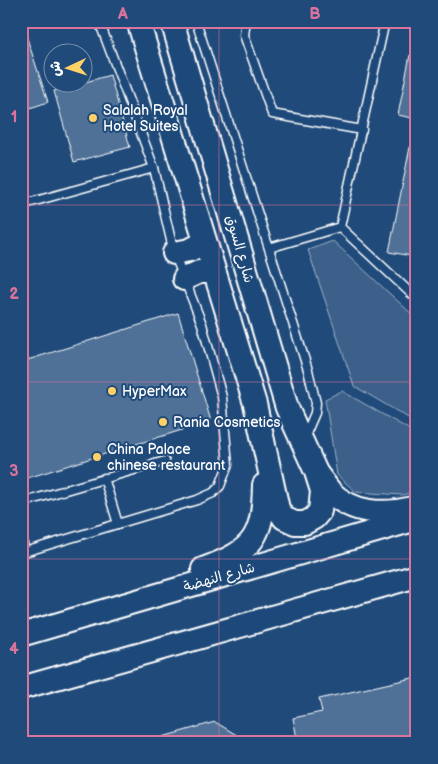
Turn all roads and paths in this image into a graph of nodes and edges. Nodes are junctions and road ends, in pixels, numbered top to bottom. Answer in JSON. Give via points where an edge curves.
{"nodes":[{"id":1,"x":99,"y":21,"type":"edge"},
{"id":2,"x":124,"y":21,"type":"edge"},
{"id":3,"x":138,"y":21,"type":"edge"},
{"id":4,"x":172,"y":21,"type":"edge"},
{"id":5,"x":196,"y":21,"type":"edge"},
{"id":6,"x":246,"y":21,"type":"edge"},
{"id":7,"x":385,"y":21,"type":"edge"},
{"id":8,"x":153,"y":71,"type":"junction"},
{"id":9,"x":362,"y":130,"type":"junction"},
{"id":10,"x":154,"y":168,"type":"junction"},
{"id":11,"x":21,"y":205,"type":"edge"},
{"id":12,"x":340,"y":227,"type":"junction"},
{"id":13,"x":205,"y":242,"type":"junction"},
{"id":14,"x":268,"y":248,"type":"junction"},
{"id":15,"x":174,"y":254,"type":"junction"},
{"id":16,"x":214,"y":272,"type":"junction"},
{"id":17,"x":184,"y":279,"type":"junction"},
{"id":18,"x":417,"y":299,"type":"edge"},
{"id":19,"x":306,"y":450,"type":"junction"},
{"id":20,"x":267,"y":461,"type":"junction"},
{"id":21,"x":165,"y":462,"type":"dead end"},
{"id":22,"x":316,"y":472,"type":"junction"},
{"id":23,"x":104,"y":478,"type":"junction"},
{"id":24,"x":21,"y":503,"type":"edge"},
{"id":25,"x":417,"y":507,"type":"edge"},
{"id":26,"x":417,"y":519,"type":"edge"},
{"id":27,"x":118,"y":524,"type":"junction"},
{"id":28,"x":21,"y":536,"type":"edge"},
{"id":29,"x":23,"y":552,"type":"edge"},
{"id":30,"x":417,"y":576,"type":"edge"},
{"id":31,"x":379,"y":588,"type":"junction"},
{"id":32,"x":417,"y":588,"type":"edge"},
{"id":33,"x":138,"y":601,"type":"junction"},
{"id":34,"x":21,"y":635,"type":"edge"},
{"id":35,"x":21,"y":688,"type":"edge"}],
"edges":[{"from":1,"to":10,"type":"lane"},
{"from":2,"to":8,"type":"street","via":[[139,53]]},
{"from":3,"to":8,"type":"street"},
{"from":4,"to":19,"type":"street","name":"شارع السوق","via":[[287,408]]},
{"from":5,"to":14,"type":"lane"},
{"from":6,"to":9,"type":"lane","via":[[244,34],[272,114]]},
{"from":7,"to":9,"type":"lane"},
{"from":8,"to":13,"type":"street"},
{"from":9,"to":12,"type":"lane"},
{"from":10,"to":11,"type":"lane"},
{"from":10,"to":15,"type":"lane"},
{"from":12,"to":14,"type":"lane"},
{"from":12,"to":18,"type":"lane"},
{"from":13,"to":15,"type":"street"},
{"from":13,"to":16,"type":"street"},
{"from":14,"to":19,"type":"lane","via":[[316,403],[305,436]]},
{"from":15,"to":17,"type":"lane"},
{"from":16,"to":17,"type":"street","via":[[199,272]]},
{"from":16,"to":20,"type":"street","via":[[255,404]]},
{"from":17,"to":27,"type":"lane","via":[[202,324],[222,398],[227,470],[213,493]]},
{"from":19,"to":22,"type":"street","name":"شارع السوق"},
{"from":20,"to":22,"type":"street","via":[[278,509],[284,518],[295,523],[305,523],[320,511],[322,491]]},
{"from":20,"to":33,"type":"street","via":[[262,520],[256,536],[247,546],[226,560],[158,586]]},
{"from":21,"to":23,"type":"lane"},
{"from":22,"to":25,"type":"street","via":[[330,492],[360,508],[390,513]]},
{"from":23,"to":24,"type":"lane"},
{"from":23,"to":27,"type":"lane"},
{"from":26,"to":33,"type":"street","name":"شارع النهضة"},
{"from":27,"to":29,"type":"lane"},
{"from":28,"to":29,"type":"lane"},
{"from":30,"to":31,"type":"street"},
{"from":31,"to":32,"type":"street"},
{"from":31,"to":35,"type":"street"},
{"from":33,"to":34,"type":"street","name":"شارع النهضة"}]}
